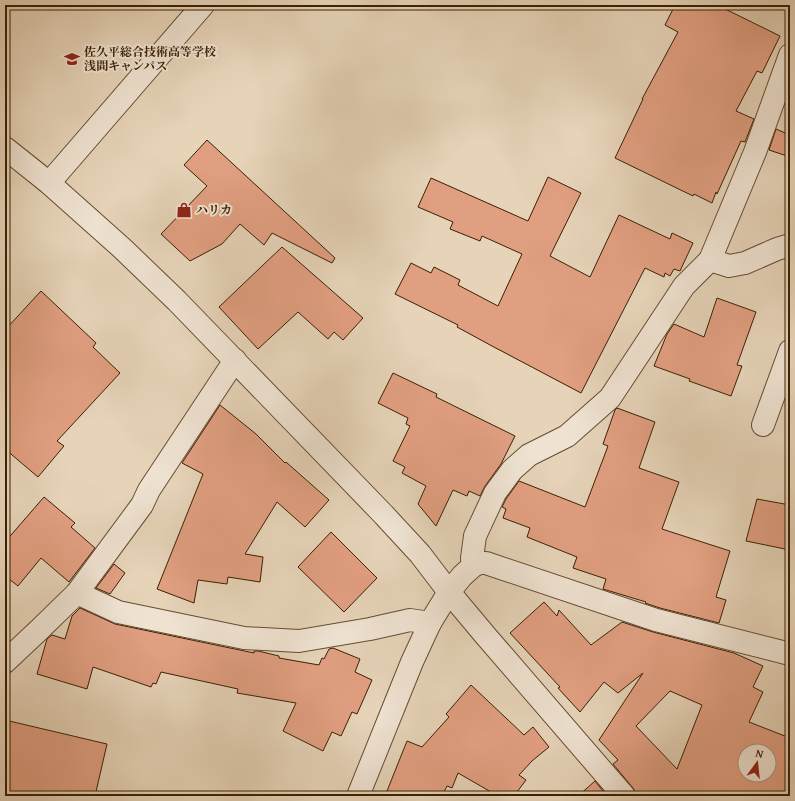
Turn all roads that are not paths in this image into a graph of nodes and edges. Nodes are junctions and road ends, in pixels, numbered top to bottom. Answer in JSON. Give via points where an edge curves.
{"nodes":[{"id":1,"x":203,"y":5,"type":"edge"},
{"id":2,"x":790,"y":54,"type":"edge"},
{"id":3,"x":5,"y":148,"type":"edge"},
{"id":4,"x":49,"y":183,"type":"junction"},
{"id":5,"x":790,"y":245,"type":"edge"},
{"id":6,"x":710,"y":260,"type":"junction"},
{"id":7,"x":790,"y":351,"type":"edge"},
{"id":8,"x":235,"y":360,"type":"junction"},
{"id":9,"x":763,"y":424,"type":"dead end"},
{"id":10,"x":473,"y":566,"type":"junction"},
{"id":11,"x":449,"y":592,"type":"junction"},
{"id":12,"x":77,"y":593,"type":"junction"},
{"id":13,"x":430,"y":623,"type":"junction"},
{"id":14,"x":790,"y":654,"type":"edge"},
{"id":15,"x":5,"y":662,"type":"edge"},
{"id":16,"x":358,"y":796,"type":"edge"},
{"id":17,"x":624,"y":796,"type":"edge"}],
"edges":[{"from":1,"to":4,"type":"street"},
{"from":2,"to":6,"type":"street","via":[[755,152]]},
{"from":3,"to":4,"type":"street"},
{"from":4,"to":8,"type":"street","via":[[123,249]]},
{"from":5,"to":6,"type":"street","via":[[745,263],[729,266]]},
{"from":6,"to":10,"type":"street","via":[[684,286],[610,398],[567,436],[529,455],[512,470],[495,493],[475,536]]},
{"from":7,"to":9,"type":"street"},
{"from":8,"to":11,"type":"street","via":[[389,520],[420,554]]},
{"from":8,"to":12,"type":"street","via":[[148,490],[142,505]]},
{"from":10,"to":11,"type":"street"},
{"from":10,"to":14,"type":"street","via":[[486,563],[656,620]]},
{"from":11,"to":13,"type":"street"},
{"from":11,"to":17,"type":"street"},
{"from":12,"to":13,"type":"street","via":[[118,612],[244,638],[299,641],[410,620]]},
{"from":12,"to":15,"type":"street"},
{"from":13,"to":16,"type":"street"}]}
